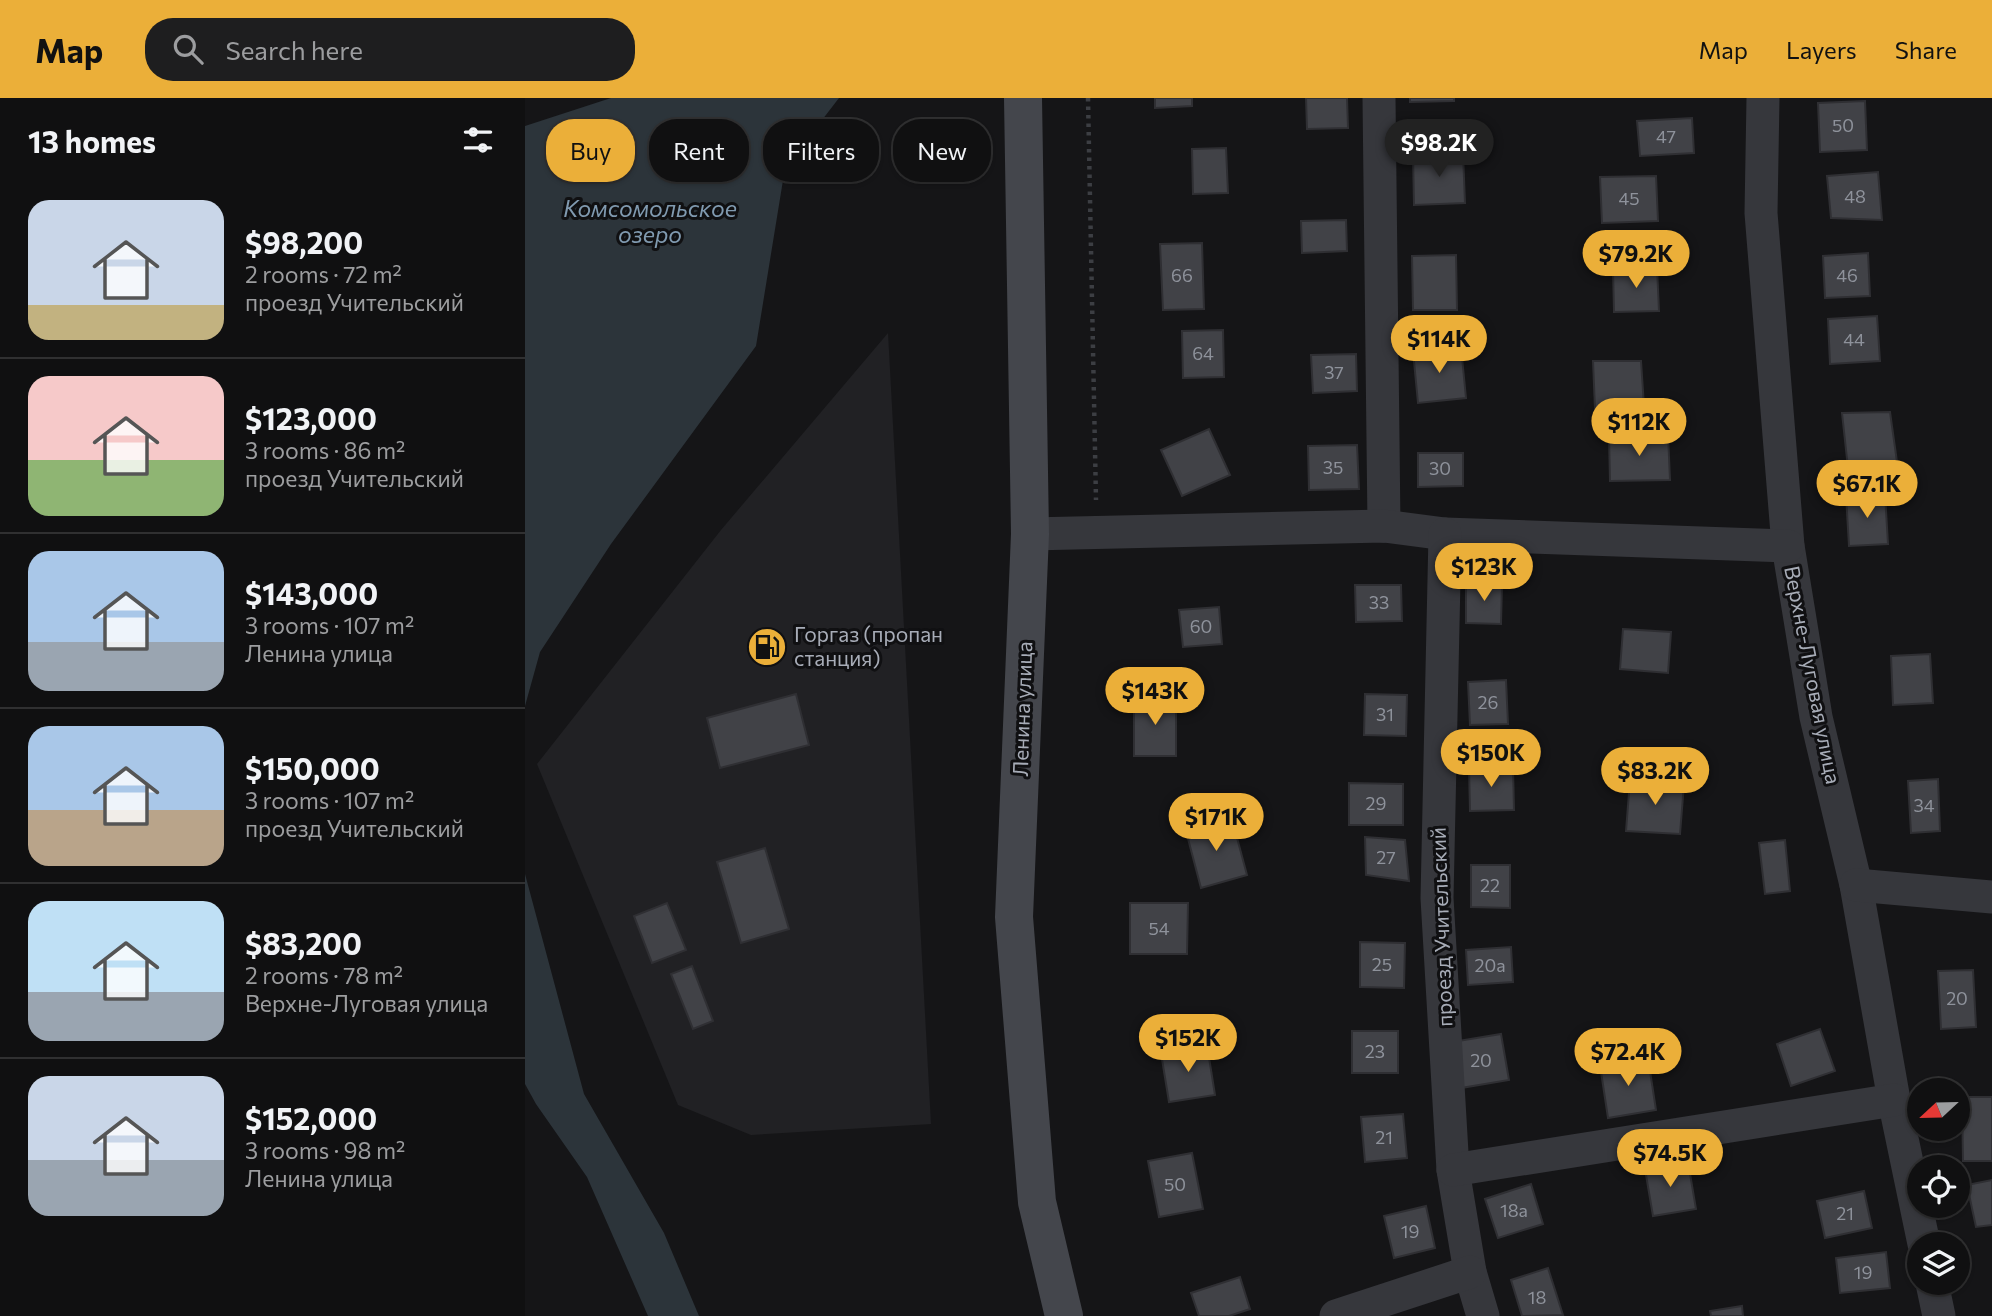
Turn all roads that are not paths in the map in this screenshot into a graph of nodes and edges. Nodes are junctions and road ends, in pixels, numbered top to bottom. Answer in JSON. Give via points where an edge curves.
{"nodes":[{"id":1,"x":1023,"y":98,"type":"edge"},
{"id":2,"x":1379,"y":98,"type":"edge"},
{"id":3,"x":1763,"y":98,"type":"edge"},
{"id":4,"x":1384,"y":526,"type":"junction"},
{"id":5,"x":1030,"y":534,"type":"junction"},
{"id":6,"x":1445,"y":534,"type":"junction"},
{"id":7,"x":1787,"y":546,"type":"junction"},
{"id":8,"x":1856,"y":885,"type":"junction"},
{"id":9,"x":1992,"y":897,"type":"edge"},
{"id":10,"x":1893,"y":1100,"type":"junction"},
{"id":11,"x":1453,"y":1170,"type":"junction"},
{"id":12,"x":1921,"y":1232,"type":"edge"},
{"id":13,"x":1470,"y":1272,"type":"junction"},
{"id":14,"x":1935,"y":1295,"type":"edge"},
{"id":15,"x":1064,"y":1316,"type":"edge"},
{"id":16,"x":1336,"y":1316,"type":"edge"},
{"id":17,"x":1483,"y":1316,"type":"edge"},
{"id":18,"x":1939,"y":1316,"type":"edge"}],
"edges":[{"from":1,"to":5,"type":"main road","name":"Ленина улица"},
{"from":2,"to":4,"type":"street"},
{"from":3,"to":7,"type":"street","name":"Верхне-Луговая улица","via":[[1761,212]]},
{"from":4,"to":5,"type":"street"},
{"from":4,"to":6,"type":"street"},
{"from":5,"to":15,"type":"main road","name":"Ленина улица","via":[[1014,917],[1037,1202]]},
{"from":6,"to":7,"type":"street"},
{"from":6,"to":11,"type":"street","name":"проезд Учительский","via":[[1437,898]]},
{"from":7,"to":8,"type":"street","name":"Верхне-Луговая улица","via":[[1816,717]]},
{"from":8,"to":9,"type":"street"},
{"from":8,"to":10,"type":"street","name":"Верхне-Луговая улица"},
{"from":10,"to":11,"type":"street"},
{"from":10,"to":12,"type":"street","name":"Верхне-Луговая улица"},
{"from":11,"to":13,"type":"street","name":"проезд Учительский"},
{"from":13,"to":16,"type":"street"},
{"from":13,"to":17,"type":"street","name":"проезд Учительский"},
{"from":14,"to":18,"type":"street"}]}
